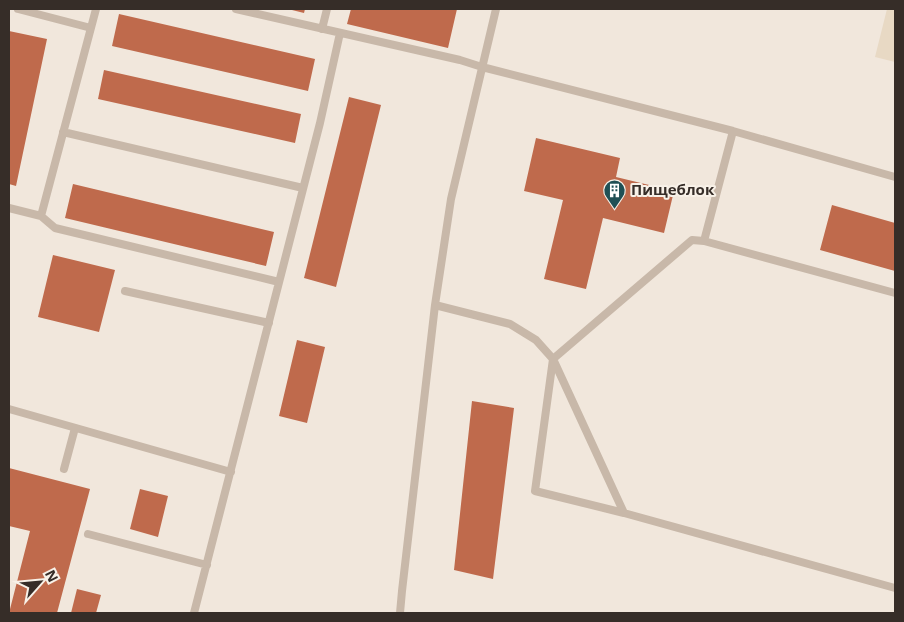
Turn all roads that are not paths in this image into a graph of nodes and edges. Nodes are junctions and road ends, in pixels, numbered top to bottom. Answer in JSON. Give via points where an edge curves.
{"nodes":[{"id":1,"x":18,"y":9,"type":"edge"},
{"id":2,"x":96,"y":9,"type":"edge"},
{"id":3,"x":236,"y":9,"type":"edge"},
{"id":4,"x":327,"y":9,"type":"edge"},
{"id":5,"x":496,"y":9,"type":"edge"},
{"id":6,"x":91,"y":28,"type":"junction"},
{"id":7,"x":322,"y":29,"type":"junction"},
{"id":8,"x":340,"y":33,"type":"junction"},
{"id":9,"x":482,"y":67,"type":"junction"},
{"id":10,"x":732,"y":131,"type":"junction"},
{"id":11,"x":63,"y":132,"type":"junction"},
{"id":12,"x":895,"y":177,"type":"edge"},
{"id":13,"x":303,"y":188,"type":"junction"},
{"id":14,"x":9,"y":208,"type":"edge"},
{"id":15,"x":41,"y":216,"type":"junction"},
{"id":16,"x":704,"y":241,"type":"junction"},
{"id":17,"x":280,"y":282,"type":"junction"},
{"id":18,"x":125,"y":291,"type":"dead end"},
{"id":19,"x":895,"y":293,"type":"edge"},
{"id":20,"x":435,"y":305,"type":"junction"},
{"id":21,"x":269,"y":323,"type":"junction"},
{"id":22,"x":554,"y":359,"type":"junction"},
{"id":23,"x":9,"y":411,"type":"edge"},
{"id":24,"x":75,"y":428,"type":"junction"},
{"id":25,"x":64,"y":469,"type":"dead end"},
{"id":26,"x":231,"y":472,"type":"junction"},
{"id":27,"x":624,"y":513,"type":"junction"},
{"id":28,"x":88,"y":534,"type":"dead end"},
{"id":29,"x":207,"y":565,"type":"junction"},
{"id":30,"x":895,"y":588,"type":"edge"},
{"id":31,"x":194,"y":613,"type":"edge"},
{"id":32,"x":400,"y":613,"type":"edge"}],
"edges":[{"from":1,"to":6,"type":"lane"},
{"from":2,"to":6,"type":"lane"},
{"from":3,"to":7,"type":"lane"},
{"from":4,"to":7,"type":"lane"},
{"from":5,"to":9,"type":"lane"},
{"from":6,"to":11,"type":"lane"},
{"from":7,"to":8,"type":"lane"},
{"from":8,"to":9,"type":"lane"},
{"from":8,"to":13,"type":"lane"},
{"from":9,"to":10,"type":"lane"},
{"from":9,"to":20,"type":"lane","via":[[451,199]]},
{"from":10,"to":12,"type":"lane"},
{"from":10,"to":16,"type":"lane"},
{"from":11,"to":13,"type":"lane"},
{"from":11,"to":15,"type":"lane"},
{"from":13,"to":17,"type":"lane"},
{"from":14,"to":15,"type":"lane"},
{"from":15,"to":17,"type":"lane","via":[[55,228]]},
{"from":16,"to":19,"type":"lane"},
{"from":16,"to":22,"type":"lane","via":[[692,240]]},
{"from":17,"to":21,"type":"lane"},
{"from":18,"to":21,"type":"lane"},
{"from":20,"to":22,"type":"lane","via":[[510,324],[536,340]]},
{"from":20,"to":32,"type":"lane"},
{"from":21,"to":26,"type":"lane"},
{"from":22,"to":27,"type":"lane"},
{"from":22,"to":27,"type":"lane","via":[[535,491]]},
{"from":23,"to":24,"type":"lane"},
{"from":24,"to":25,"type":"lane"},
{"from":24,"to":26,"type":"lane"},
{"from":26,"to":29,"type":"lane"},
{"from":27,"to":30,"type":"lane"},
{"from":28,"to":29,"type":"lane"},
{"from":29,"to":31,"type":"lane"}]}
